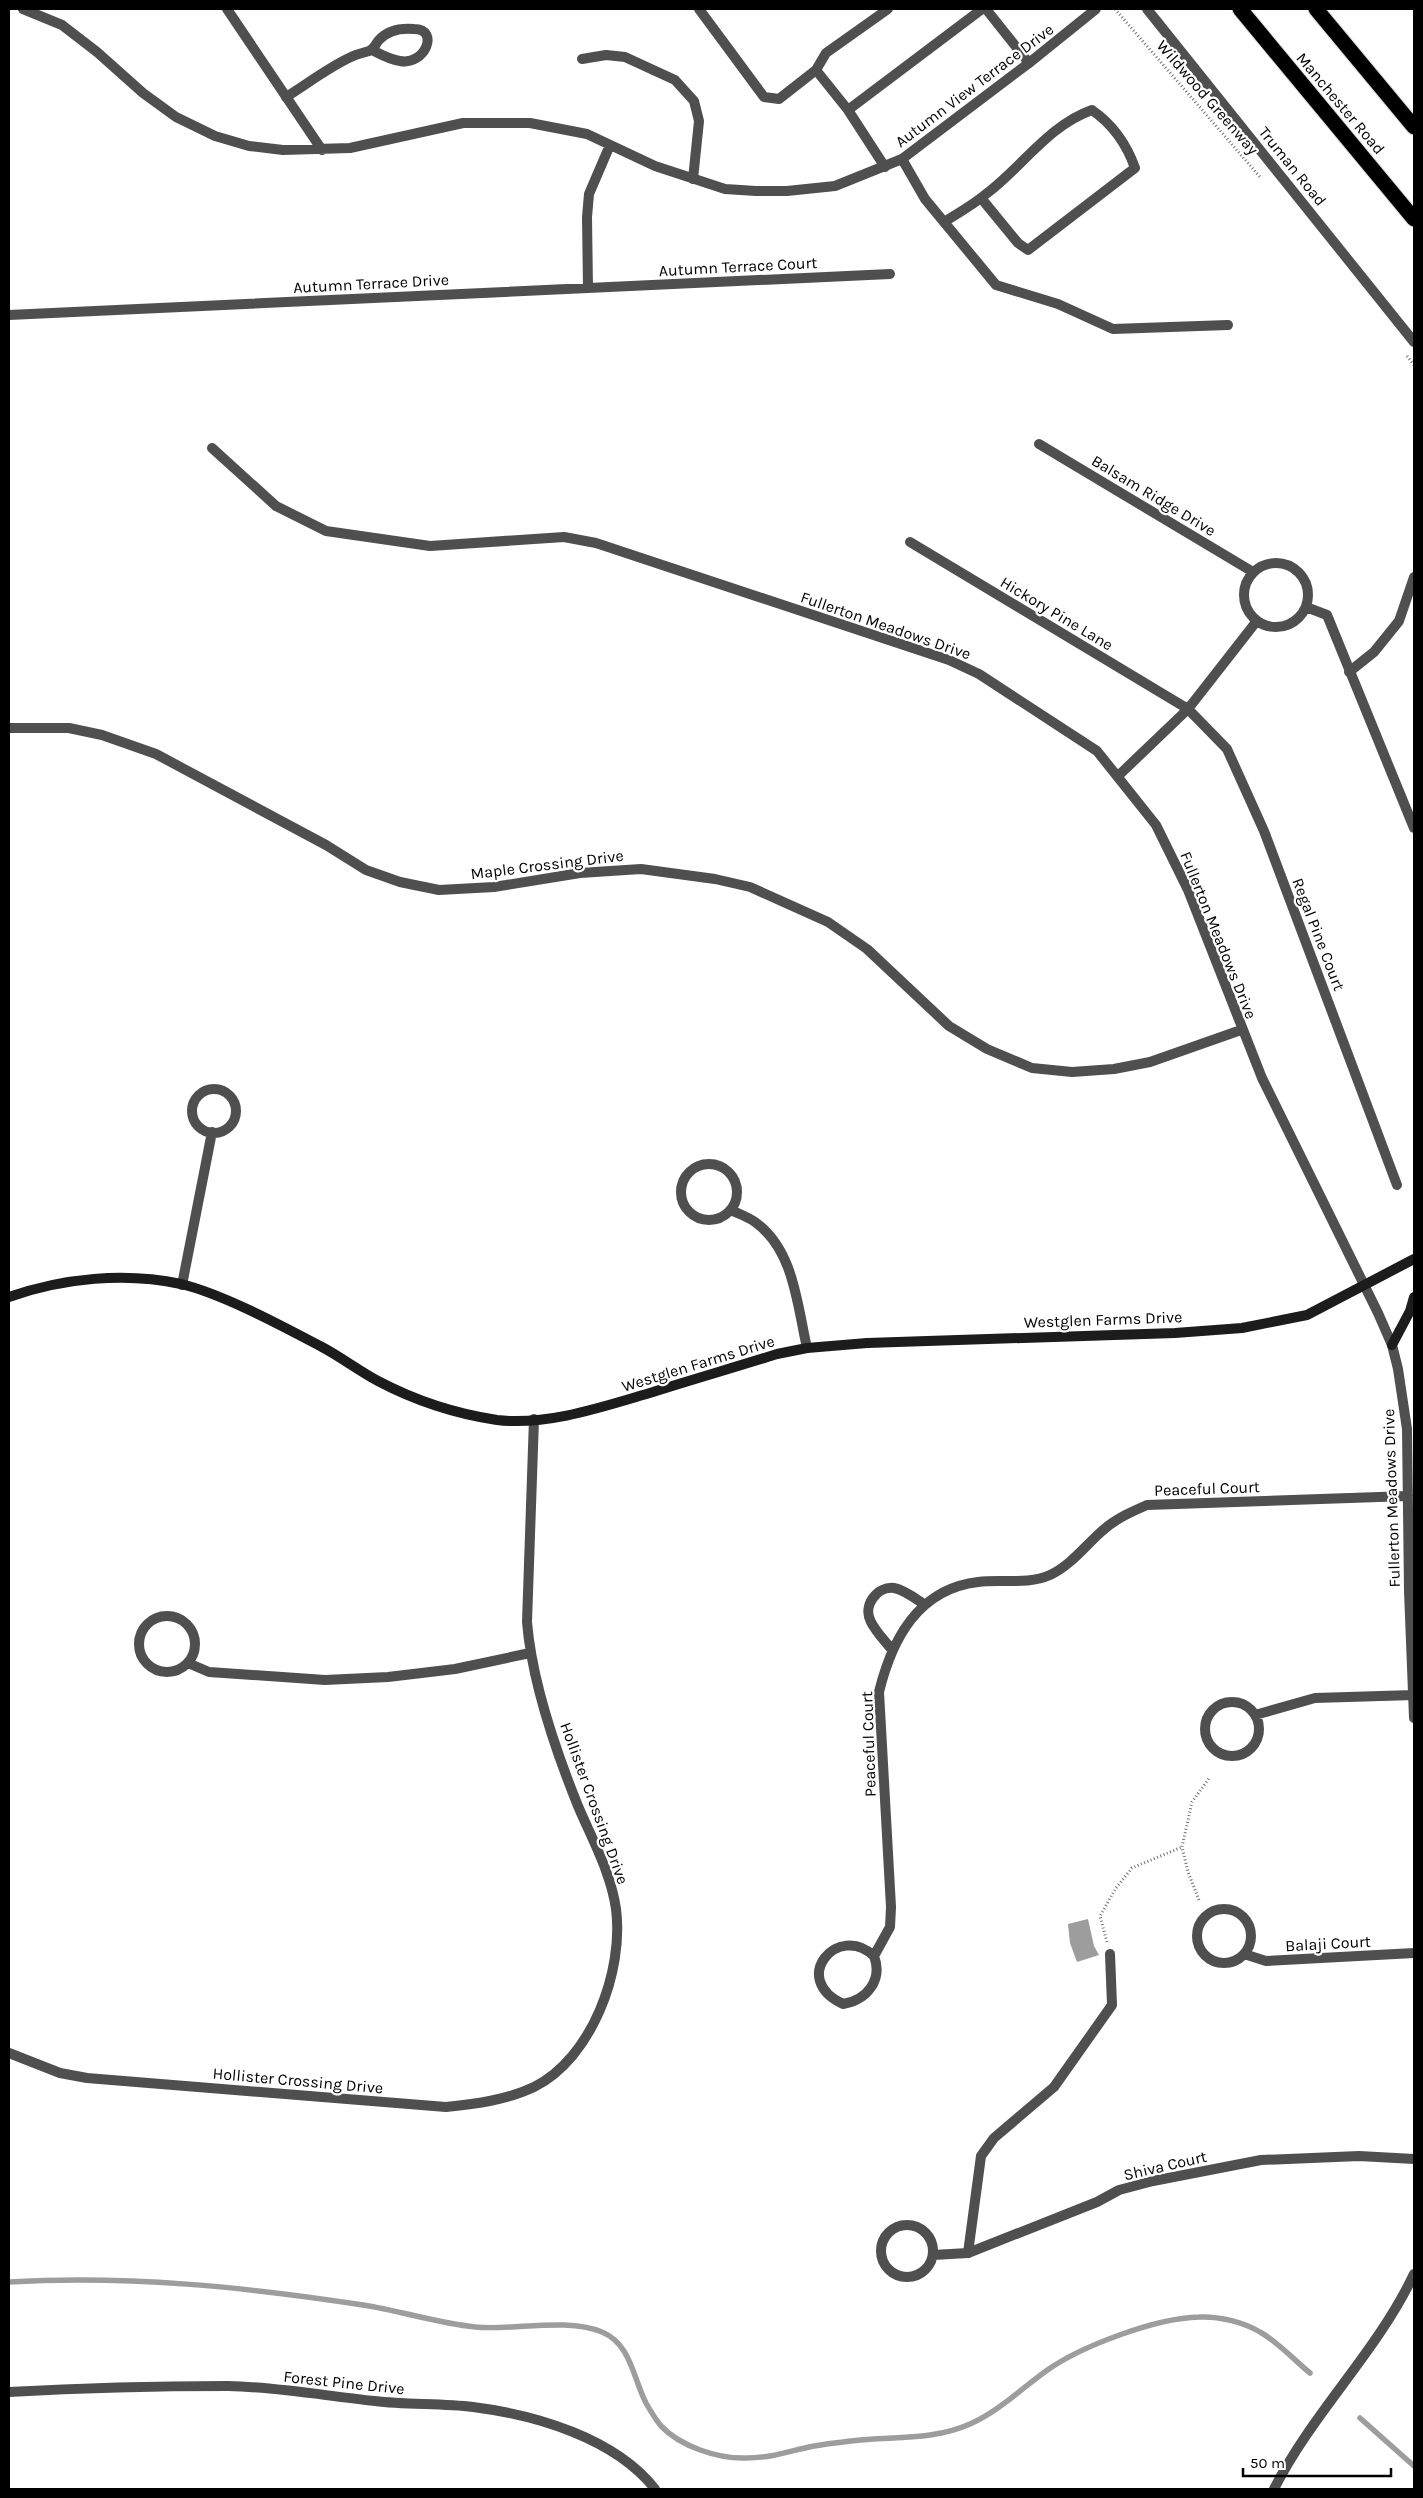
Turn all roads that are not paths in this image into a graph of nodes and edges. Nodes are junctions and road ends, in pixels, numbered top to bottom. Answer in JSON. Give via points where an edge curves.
{"nodes":[{"id":1,"x":23,"y":9,"type":"edge"},
{"id":2,"x":227,"y":9,"type":"edge"},
{"id":3,"x":699,"y":9,"type":"edge"},
{"id":4,"x":888,"y":9,"type":"edge"},
{"id":5,"x":982,"y":9,"type":"edge"},
{"id":6,"x":986,"y":9,"type":"edge"},
{"id":7,"x":1096,"y":9,"type":"edge"},
{"id":8,"x":1147,"y":9,"type":"edge"},
{"id":9,"x":1240,"y":9,"type":"edge"},
{"id":10,"x":1316,"y":9,"type":"edge"},
{"id":11,"x":372,"y":50,"type":"junction"},
{"id":12,"x":582,"y":59,"type":"dead end"},
{"id":13,"x":1029,"y":63,"type":"junction"},
{"id":14,"x":816,"y":70,"type":"junction"},
{"id":15,"x":286,"y":97,"type":"junction"},
{"id":16,"x":848,"y":110,"type":"junction"},
{"id":17,"x":1414,"y":127,"type":"edge"},
{"id":18,"x":610,"y":145,"type":"junction"},
{"id":19,"x":322,"y":150,"type":"junction"},
{"id":20,"x":902,"y":159,"type":"junction"},
{"id":21,"x":885,"y":167,"type":"junction"},
{"id":22,"x":694,"y":179,"type":"junction"},
{"id":23,"x":981,"y":198,"type":"junction"},
{"id":24,"x":1414,"y":219,"type":"edge"},
{"id":25,"x":944,"y":222,"type":"junction"},
{"id":26,"x":890,"y":274,"type":"dead end"},
{"id":27,"x":588,"y":288,"type":"junction"},
{"id":28,"x":9,"y":315,"type":"edge"},
{"id":29,"x":1228,"y":325,"type":"dead end"},
{"id":30,"x":1414,"y":342,"type":"edge"},
{"id":31,"x":1039,"y":444,"type":"dead end"},
{"id":32,"x":212,"y":448,"type":"dead end"},
{"id":33,"x":910,"y":542,"type":"dead end"},
{"id":34,"x":1253,"y":572,"type":"junction"},
{"id":35,"x":1414,"y":578,"type":"edge"},
{"id":36,"x":1306,"y":608,"type":"junction"},
{"id":37,"x":1256,"y":622,"type":"junction"},
{"id":38,"x":1349,"y":672,"type":"junction"},
{"id":39,"x":1188,"y":709,"type":"junction"},
{"id":40,"x":9,"y":728,"type":"edge"},
{"id":41,"x":1118,"y":776,"type":"junction"},
{"id":42,"x":1414,"y":828,"type":"edge"},
{"id":43,"x":1241,"y":1030,"type":"junction"},
{"id":44,"x":212,"y":1132,"type":"junction"},
{"id":45,"x":1397,"y":1185,"type":"dead end"},
{"id":46,"x":731,"y":1210,"type":"junction"},
{"id":47,"x":1414,"y":1259,"type":"edge"},
{"id":48,"x":182,"y":1284,"type":"junction"},
{"id":49,"x":1366,"y":1284,"type":"junction"},
{"id":50,"x":9,"y":1297,"type":"edge"},
{"id":51,"x":1414,"y":1297,"type":"edge"},
{"id":52,"x":1392,"y":1345,"type":"junction"},
{"id":53,"x":807,"y":1348,"type":"junction"},
{"id":54,"x":534,"y":1419,"type":"junction"},
{"id":55,"x":1408,"y":1496,"type":"junction"},
{"id":56,"x":925,"y":1605,"type":"junction"},
{"id":57,"x":892,"y":1650,"type":"junction"},
{"id":58,"x":530,"y":1653,"type":"junction"},
{"id":59,"x":188,"y":1663,"type":"junction"},
{"id":60,"x":1413,"y":1695,"type":"edge"},
{"id":61,"x":1255,"y":1715,"type":"junction"},
{"id":62,"x":1414,"y":1718,"type":"edge"},
{"id":63,"x":1414,"y":1953,"type":"edge"},
{"id":64,"x":1110,"y":1954,"type":"road end"},
{"id":65,"x":1244,"y":1954,"type":"junction"},
{"id":66,"x":874,"y":1956,"type":"junction"},
{"id":67,"x":9,"y":2053,"type":"edge"},
{"id":68,"x":1414,"y":2159,"type":"edge"},
{"id":69,"x":968,"y":2253,"type":"junction"},
{"id":70,"x":933,"y":2255,"type":"junction"},
{"id":71,"x":1414,"y":2274,"type":"edge"},
{"id":72,"x":9,"y":2392,"type":"edge"},
{"id":73,"x":655,"y":2489,"type":"edge"},
{"id":74,"x":1274,"y":2489,"type":"edge"}],
"edges":[{"from":1,"to":19,"type":"street","name":"Autumn View Terrace Drive","via":[[62,25],[176,117],[215,136],[249,146]]},
{"from":2,"to":15,"type":"street"},
{"from":3,"to":14,"type":"street","via":[[764,97],[779,99]]},
{"from":4,"to":14,"type":"street","via":[[826,53]]},
{"from":5,"to":16,"type":"street"},
{"from":6,"to":13,"type":"street"},
{"from":7,"to":13,"type":"street","name":"Autumn View Terrace Drive"},
{"from":8,"to":30,"type":"street","name":"Truman Road"},
{"from":9,"to":24,"type":"highway","name":"Manchester Road"},
{"from":10,"to":17,"type":"highway"},
{"from":11,"to":11,"type":"street","via":[[391,31],[414,28],[427,34],[426,50],[418,59],[409,62]]},
{"from":11,"to":15,"type":"street","via":[[351,57]]},
{"from":12,"to":22,"type":"street","via":[[606,55],[625,57],[675,80],[694,101],[699,121]]},
{"from":13,"to":20,"type":"street","name":"Autumn View Terrace Drive"},
{"from":14,"to":16,"type":"street"},
{"from":15,"to":19,"type":"street"},
{"from":16,"to":21,"type":"street"},
{"from":18,"to":19,"type":"street","name":"Autumn View Terrace Drive","via":[[578,132],[530,123],[494,122],[463,123],[350,148]]},
{"from":18,"to":22,"type":"street","name":"Autumn View Terrace Drive","via":[[655,166]]},
{"from":18,"to":27,"type":"street","via":[[589,194]]},
{"from":20,"to":21,"type":"street","name":"Autumn View Terrace Drive"},
{"from":20,"to":25,"type":"street","via":[[925,199]]},
{"from":21,"to":22,"type":"street","name":"Autumn View Terrace Drive","via":[[835,186],[787,191],[725,189]]},
{"from":23,"to":23,"type":"street","via":[[1060,127],[1092,110],[1129,149],[1135,168],[1028,250],[1018,243]]},
{"from":23,"to":25,"type":"street"},
{"from":25,"to":29,"type":"street","via":[[996,285],[1058,304],[1114,329]]},
{"from":26,"to":27,"type":"street","name":"Autumn Terrace Court"},
{"from":27,"to":28,"type":"street","name":"Autumn Terrace Drive"},
{"from":31,"to":34,"type":"street","name":"Balsam Ridge Drive"},
{"from":32,"to":41,"type":"street","name":"Fullerton Meadows Drive","via":[[276,506],[326,531],[430,546],[564,537],[596,543],[949,660],[979,674],[1097,751]]},
{"from":33,"to":39,"type":"street","name":"Hickory Pine Lane"},
{"from":34,"to":36,"type":"street","via":[[1273,563],[1292,568],[1306,585]]},
{"from":34,"to":37,"type":"street","via":[[1243,592],[1244,603]]},
{"from":35,"to":38,"type":"street","via":[[1399,620],[1374,652]]},
{"from":36,"to":37,"type":"street","via":[[1294,623],[1283,627],[1272,628]]},
{"from":36,"to":38,"type":"street","via":[[1327,615]]},
{"from":37,"to":39,"type":"street"},
{"from":38,"to":42,"type":"street"},
{"from":39,"to":41,"type":"street"},
{"from":39,"to":45,"type":"street","name":"Regal Pine Court","via":[[1227,749],[1260,822]]},
{"from":40,"to":43,"type":"street","name":"Maple Crossing Drive","via":[[69,728],[102,735],[156,754],[326,845],[366,870],[400,882],[439,890],[494,887],[580,873],[642,869],[750,887],[828,922],[867,949],[949,1026],[987,1049],[1032,1068],[1072,1072],[1114,1069],[1150,1062]]},
{"from":41,"to":43,"type":"street","name":"Fullerton Meadows Drive","via":[[1156,825],[1188,890]]},
{"from":43,"to":49,"type":"street","name":"Fullerton Meadows Drive"},
{"from":44,"to":44,"type":"street","via":[[230,1126],[236,1113],[229,1094],[215,1088],[202,1092],[192,1111],[197,1125]]},
{"from":44,"to":48,"type":"street"},
{"from":46,"to":46,"type":"street","via":[[737,1188],[728,1170],[710,1163],[686,1174],[680,1193],[688,1211],[696,1217],[714,1220]]},
{"from":46,"to":53,"type":"street","via":[[754,1221],[781,1251],[788,1266]]},
{"from":47,"to":49,"type":"street","name":"Westglen Farms Drive"},
{"from":48,"to":50,"type":"street","name":"Westglen Farms Drive","via":[[94,1278],[55,1284]]},
{"from":48,"to":54,"type":"street","name":"Westglen Farms Drive","via":[[228,1301],[323,1348],[379,1382],[438,1406],[500,1420]]},
{"from":49,"to":52,"type":"street","name":"Fullerton Meadows Drive"},
{"from":49,"to":53,"type":"street","name":"Westglen Farms Drive","via":[[1307,1315],[1242,1328],[876,1342]]},
{"from":51,"to":52,"type":"street"},
{"from":52,"to":55,"type":"street","name":"Fullerton Meadows Drive","via":[[1407,1429]]},
{"from":53,"to":54,"type":"street","name":"Westglen Farms Drive","via":[[587,1411]]},
{"from":54,"to":58,"type":"street","name":"Hollister Crossing Drive","via":[[528,1622]]},
{"from":55,"to":56,"type":"street","name":"Peaceful Court","via":[[1147,1505],[1103,1530],[1065,1566],[1049,1576],[959,1586],[939,1594]]},
{"from":55,"to":60,"type":"street","name":"Fullerton Meadows Drive"},
{"from":56,"to":57,"type":"street","name":"Peaceful Court"},
{"from":56,"to":57,"type":"street","via":[[901,1590],[892,1588],[877,1593],[869,1608],[870,1621]]},
{"from":57,"to":66,"type":"street","name":"Peaceful Court","via":[[879,1692],[890,1927]]},
{"from":58,"to":59,"type":"street","via":[[455,1669],[325,1680],[209,1672]]},
{"from":58,"to":67,"type":"street","name":"Hollister Crossing Drive","via":[[562,1765],[610,1884],[616,1909],[616,1942],[603,2006],[571,2060],[524,2091],[446,2107],[87,2078],[60,2073]]},
{"from":59,"to":59,"type":"street","via":[[194,1653],[195,1642],[186,1623],[176,1617],[165,1616],[154,1618],[146,1625],[140,1635],[139,1646],[148,1665],[158,1671],[169,1672],[180,1670]]},
{"from":60,"to":61,"type":"street","via":[[1315,1698]]},
{"from":60,"to":62,"type":"street","name":"Fullerton Meadows Drive"},
{"from":61,"to":61,"type":"street","via":[[1239,1702],[1218,1705],[1206,1721],[1208,1742],[1224,1755],[1235,1756],[1245,1752],[1258,1736]]},
{"from":63,"to":65,"type":"street","name":"Balaji Court","via":[[1266,1961]]},
{"from":64,"to":69,"type":"street","via":[[1112,2005],[1054,2087],[994,2138],[981,2156]]},
{"from":65,"to":65,"type":"street","via":[[1250,1945],[1251,1934],[1242,1915],[1222,1908],[1203,1918],[1196,1938],[1205,1956],[1214,1962],[1225,1963],[1236,1961]]},
{"from":66,"to":66,"type":"street","via":[[865,1947],[851,1945],[830,1951],[819,1970],[824,1993],[843,2004],[865,1996],[872,1988],[878,1966]]},
{"from":68,"to":69,"type":"street","name":"Shiva Court","via":[[1358,2156],[1261,2160],[1153,2181],[1119,2190],[1097,2202]]},
{"from":69,"to":70,"type":"street","name":"Shiva Court"},
{"from":70,"to":70,"type":"street","via":[[928,2235],[911,2225],[892,2229],[881,2246],[886,2266],[903,2276],[922,2272]]},
{"from":71,"to":74,"type":"street","via":[[1402,2300],[1304,2437]]},
{"from":72,"to":73,"type":"street","name":"Forest Pine Drive","via":[[229,2386],[378,2402],[474,2407],[572,2431],[614,2452]]}]}
